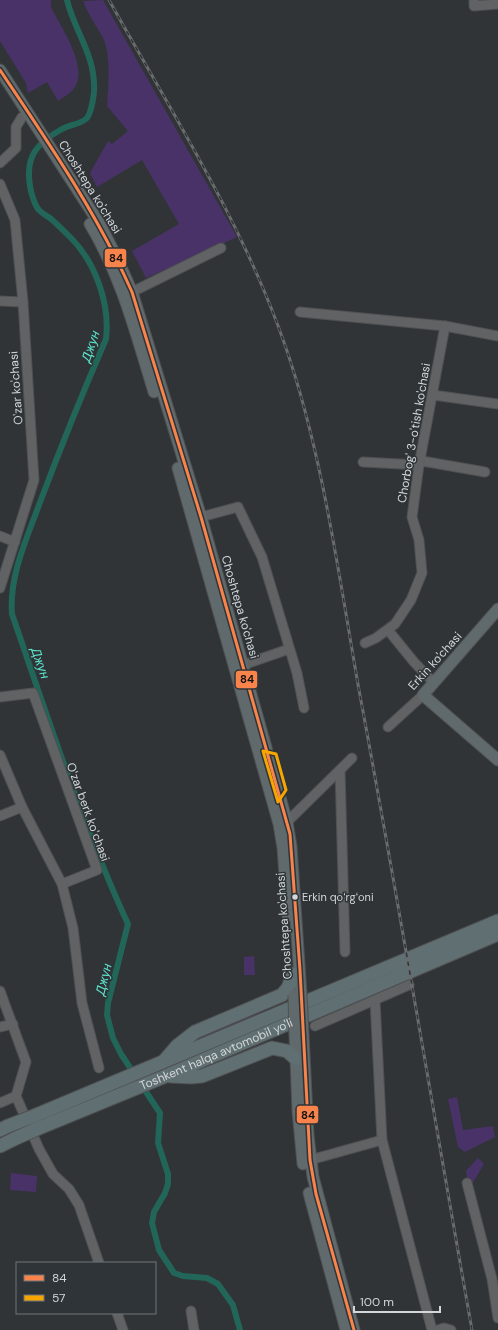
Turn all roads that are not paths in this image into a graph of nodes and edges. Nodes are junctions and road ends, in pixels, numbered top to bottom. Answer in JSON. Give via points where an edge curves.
{"nodes":[{"id":1,"x":474,"y":0,"type":"edge"},
{"id":2,"x":498,"y":4,"type":"edge"},
{"id":3,"x":0,"y":70,"type":"edge"},
{"id":4,"x":0,"y":84,"type":"edge"},
{"id":5,"x":28,"y":122,"type":"junction"},
{"id":6,"x":55,"y":161,"type":"junction"},
{"id":7,"x":0,"y":163,"type":"edge"},
{"id":8,"x":0,"y":184,"type":"edge"},
{"id":9,"x":221,"y":248,"type":"dead end"},
{"id":10,"x":132,"y":292,"type":"junction"},
{"id":11,"x":0,"y":301,"type":"edge"},
{"id":12,"x":23,"y":302,"type":"junction"},
{"id":13,"x":300,"y":312,"type":"dead end"},
{"id":14,"x":445,"y":326,"type":"junction"},
{"id":15,"x":498,"y":336,"type":"edge"},
{"id":16,"x":433,"y":395,"type":"junction"},
{"id":17,"x":498,"y":404,"type":"edge"},
{"id":18,"x":362,"y":462,"type":"dead end"},
{"id":19,"x":419,"y":465,"type":"junction"},
{"id":20,"x":485,"y":472,"type":"dead end"},
{"id":21,"x":201,"y":517,"type":"junction"},
{"id":22,"x":0,"y":536,"type":"edge"},
{"id":23,"x":15,"y":542,"type":"junction"},
{"id":24,"x":210,"y":566,"type":"junction"},
{"id":25,"x":0,"y":588,"type":"edge"},
{"id":26,"x":498,"y":609,"type":"edge"},
{"id":27,"x":388,"y":630,"type":"junction"},
{"id":28,"x":365,"y":643,"type":"dead end"},
{"id":29,"x":289,"y":649,"type":"junction"},
{"id":30,"x":243,"y":665,"type":"junction"},
{"id":31,"x":434,"y":682,"type":"junction"},
{"id":32,"x":423,"y":695,"type":"junction"},
{"id":33,"x":0,"y":696,"type":"edge"},
{"id":34,"x":304,"y":708,"type":"dead end"},
{"id":35,"x":388,"y":727,"type":"dead end"},
{"id":36,"x":0,"y":755,"type":"edge"},
{"id":37,"x":352,"y":758,"type":"dead end"},
{"id":38,"x":498,"y":760,"type":"edge"},
{"id":39,"x":340,"y":770,"type":"junction"},
{"id":40,"x":22,"y":807,"type":"junction"},
{"id":41,"x":0,"y":816,"type":"edge"},
{"id":42,"x":283,"y":823,"type":"junction"},
{"id":43,"x":62,"y":884,"type":"junction"},
{"id":44,"x":498,"y":921,"type":"edge"},
{"id":45,"x":498,"y":934,"type":"edge"},
{"id":46,"x":345,"y":952,"type":"dead end"},
{"id":47,"x":293,"y":974,"type":"junction"},
{"id":48,"x":409,"y":985,"type":"dead end"},
{"id":49,"x":0,"y":991,"type":"edge"},
{"id":50,"x":297,"y":994,"type":"junction"},
{"id":51,"x":375,"y":1000,"type":"junction"},
{"id":52,"x":13,"y":1024,"type":"junction"},
{"id":53,"x":315,"y":1026,"type":"dead end"},
{"id":54,"x":0,"y":1027,"type":"edge"},
{"id":55,"x":299,"y":1036,"type":"junction"},
{"id":56,"x":272,"y":1048,"type":"junction"},
{"id":57,"x":296,"y":1059,"type":"junction"},
{"id":58,"x":163,"y":1063,"type":"junction"},
{"id":59,"x":99,"y":1068,"type":"dead end"},
{"id":60,"x":168,"y":1075,"type":"junction"},
{"id":61,"x":123,"y":1086,"type":"junction"},
{"id":62,"x":16,"y":1096,"type":"junction"},
{"id":63,"x":0,"y":1104,"type":"edge"},
{"id":64,"x":4,"y":1128,"type":"edge"},
{"id":65,"x":382,"y":1140,"type":"junction"},
{"id":66,"x":0,"y":1146,"type":"edge"},
{"id":67,"x":310,"y":1160,"type":"junction"},
{"id":68,"x":467,"y":1183,"type":"dead end"},
{"id":69,"x":99,"y":1262,"type":"edge"},
{"id":70,"x":340,"y":1294,"type":"junction"},
{"id":71,"x":191,"y":1311,"type":"dead end"},
{"id":72,"x":117,"y":1314,"type":"edge"},
{"id":73,"x":498,"y":1318,"type":"edge"},
{"id":74,"x":123,"y":1330,"type":"edge"},
{"id":75,"x":194,"y":1330,"type":"edge"},
{"id":76,"x":346,"y":1330,"type":"edge"},
{"id":77,"x":354,"y":1330,"type":"edge"},
{"id":78,"x":432,"y":1330,"type":"edge"},
{"id":79,"x":438,"y":1330,"type":"edge"},
{"id":80,"x":451,"y":1330,"type":"edge"}],
"edges":[{"from":1,"to":2,"type":"street","via":[[474,6]]},
{"from":3,"to":5,"type":"main road","name":"Choshtepa ko'chasi"},
{"from":4,"to":5,"type":"main road","name":"Choshtepa ko'chasi"},
{"from":5,"to":6,"type":"main road","name":"Choshtepa ko'chasi"},
{"from":5,"to":7,"type":"street","via":[[16,127],[16,148]]},
{"from":6,"to":10,"type":"main road","name":"Choshtepa ko'chasi","via":[[109,241]]},
{"from":6,"to":24,"type":"main road","name":"Choshtepa ko'chasi","via":[[96,233],[130,308]]},
{"from":8,"to":12,"type":"street","name":"O'zar ko'chasi","via":[[15,220]]},
{"from":9,"to":10,"type":"street"},
{"from":10,"to":21,"type":"main road","name":"Choshtepa ko'chasi"},
{"from":11,"to":12,"type":"street"},
{"from":12,"to":23,"type":"street","name":"O'zar ko'chasi","via":[[34,480]]},
{"from":13,"to":14,"type":"street"},
{"from":14,"to":15,"type":"street"},
{"from":14,"to":16,"type":"street","name":"Chorbog' 3-o'tish ko'chasi"},
{"from":16,"to":17,"type":"street"},
{"from":16,"to":19,"type":"street","name":"Chorbog' 3-o'tish ko'chasi"},
{"from":18,"to":19,"type":"street"},
{"from":19,"to":20,"type":"street","via":[[422,461]]},
{"from":19,"to":27,"type":"street","name":"Chorbog' 3-o'tish ko'chasi","via":[[412,517],[419,540],[422,573],[404,613]]},
{"from":21,"to":24,"type":"main road","name":"Choshtepa ko'chasi"},
{"from":21,"to":29,"type":"street","via":[[238,507],[262,557]]},
{"from":22,"to":23,"type":"street"},
{"from":23,"to":25,"type":"street","name":"O'zar ko'chasi"},
{"from":24,"to":30,"type":"main road","name":"Choshtepa ko'chasi"},
{"from":24,"to":42,"type":"main road","name":"Choshtepa ko'chasi"},
{"from":26,"to":31,"type":"main road","name":"Erkin ko'chasi"},
{"from":27,"to":28,"type":"street","name":"Chorbog' 3-o'tish ko'chasi"},
{"from":27,"to":31,"type":"street"},
{"from":29,"to":30,"type":"street"},
{"from":29,"to":34,"type":"street"},
{"from":30,"to":42,"type":"main road","name":"Choshtepa ko'chasi"},
{"from":31,"to":32,"type":"main road","name":"Erkin ko'chasi"},
{"from":32,"to":35,"type":"street","name":"Erkin ko'chasi"},
{"from":32,"to":38,"type":"main road"},
{"from":33,"to":43,"type":"street","name":"Oʻzar berk koʻchasi","via":[[33,693],[97,870]]},
{"from":36,"to":40,"type":"street"},
{"from":37,"to":39,"type":"street"},
{"from":39,"to":42,"type":"street"},
{"from":39,"to":46,"type":"street"},
{"from":40,"to":41,"type":"street"},
{"from":40,"to":43,"type":"street"},
{"from":42,"to":47,"type":"main road","name":"Choshtepa ko'chasi"},
{"from":42,"to":50,"type":"main road","name":"Choshtepa ko'chasi","via":[[292,846]]},
{"from":43,"to":59,"type":"street","via":[[73,928],[82,1003]]},
{"from":44,"to":58,"type":"highway","name":"Toshkent halqa avtomobil yo'li"},
{"from":45,"to":60,"type":"highway","name":"Toshkent halqa avtomobil yo'li"},
{"from":47,"to":50,"type":"main road","name":"Choshtepa ko'chasi"},
{"from":47,"to":58,"type":"highway","via":[[288,988],[282,995],[195,1032],[177,1046]]},
{"from":48,"to":51,"type":"street"},
{"from":49,"to":52,"type":"street"},
{"from":50,"to":55,"type":"main road","name":"Choshtepa ko'chasi","bridge":true},
{"from":51,"to":53,"type":"street"},
{"from":51,"to":65,"type":"street"},
{"from":52,"to":54,"type":"street"},
{"from":52,"to":62,"type":"street","via":[[26,1062]]},
{"from":55,"to":56,"type":"highway"},
{"from":55,"to":57,"type":"main road","name":"Choshtepa ko'chasi"},
{"from":55,"to":67,"type":"main road","name":"Choshtepa ko'chasi"},
{"from":56,"to":57,"type":"highway","via":[[284,1049]]},
{"from":56,"to":60,"type":"highway","via":[[202,1076]]},
{"from":57,"to":70,"type":"main road","name":"Choshtepa ko'chasi","via":[[300,1137],[306,1179],[317,1230]]},
{"from":58,"to":61,"type":"highway","name":"Toshkent halqa avtomobil yo'li"},
{"from":60,"to":61,"type":"highway","name":"Toshkent halqa avtomobil yo'li"},
{"from":61,"to":64,"type":"highway","name":"Toshkent halqa avtomobil yo'li","bridge":true},
{"from":61,"to":66,"type":"highway","name":"Toshkent halqa avtomobil yo'li","bridge":true},
{"from":62,"to":63,"type":"street"},
{"from":62,"to":69,"type":"street","via":[[42,1155],[53,1174],[69,1189],[79,1205]]},
{"from":65,"to":67,"type":"street"},
{"from":65,"to":78,"type":"street"},
{"from":67,"to":70,"type":"main road","name":"Choshtepa ko'chasi"},
{"from":68,"to":73,"type":"street","via":[[492,1279]]},
{"from":70,"to":76,"type":"main road","name":"Choshtepa ko'chasi"},
{"from":70,"to":77,"type":"main road","name":"Choshtepa ko'chasi"},
{"from":71,"to":75,"type":"street"},
{"from":72,"to":74,"type":"street"},
{"from":79,"to":80,"type":"street"}]}
